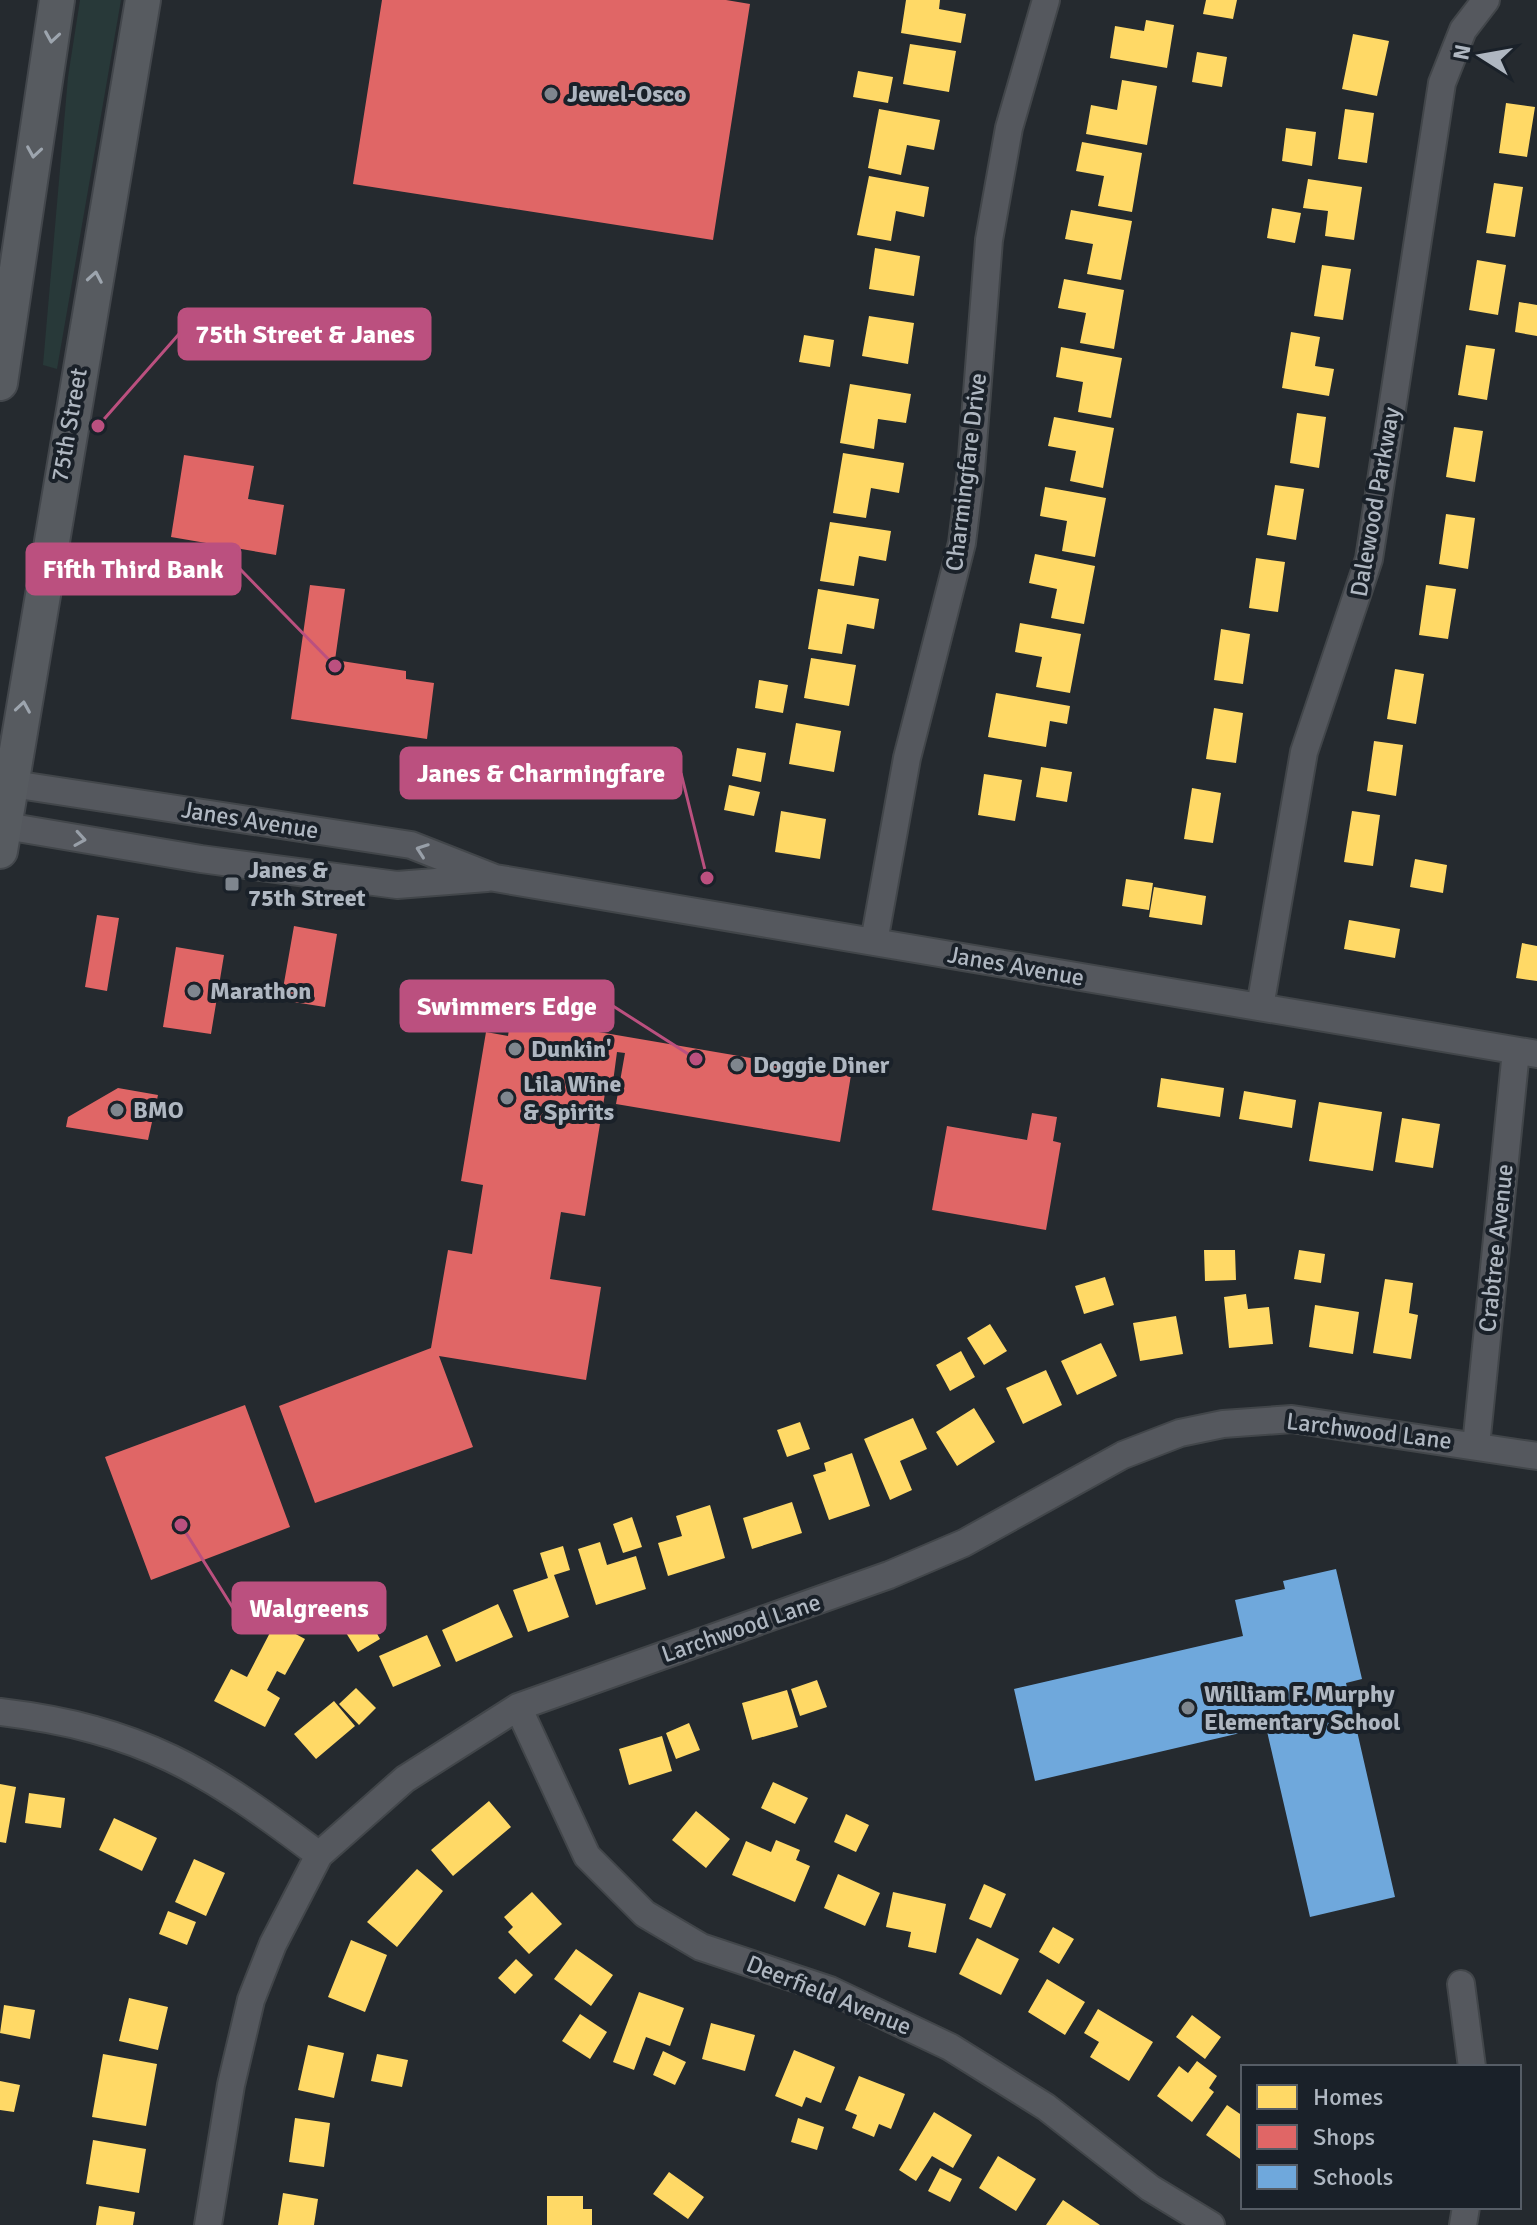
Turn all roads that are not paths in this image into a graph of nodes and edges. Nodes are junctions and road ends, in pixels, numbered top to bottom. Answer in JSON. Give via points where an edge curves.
{"nodes":[{"id":1,"x":57,"y":0,"type":"edge"},
{"id":2,"x":143,"y":0,"type":"edge"},
{"id":3,"x":1046,"y":0,"type":"edge"},
{"id":4,"x":1486,"y":0,"type":"edge"},
{"id":5,"x":0,"y":383,"type":"edge"},
{"id":6,"x":5,"y":783,"type":"edge"},
{"id":7,"x":1,"y":834,"type":"edge"},
{"id":8,"x":495,"y":878,"type":"junction"},
{"id":9,"x":874,"y":942,"type":"junction"},
{"id":10,"x":1260,"y":1007,"type":"junction"},
{"id":11,"x":1527,"y":1053,"type":"edge"},
{"id":12,"x":1476,"y":1446,"type":"junction"},
{"id":13,"x":1537,"y":1456,"type":"edge"},
{"id":14,"x":518,"y":1707,"type":"junction"},
{"id":15,"x":0,"y":1712,"type":"edge"},
{"id":16,"x":319,"y":1855,"type":"junction"},
{"id":17,"x":1461,"y":1984,"type":"dead end"},
{"id":18,"x":1472,"y":2065,"type":"edge"},
{"id":19,"x":208,"y":2225,"type":"edge"},
{"id":20,"x":1211,"y":2225,"type":"edge"}],
"edges":[{"from":1,"to":5,"type":"main road","one_way":true},
{"from":6,"to":2,"type":"main road","name":"75th Street","one_way":true},
{"from":3,"to":9,"type":"street","name":"Charmingfare Drive","via":[[1009,128],[991,226],[962,543],[907,758]]},
{"from":4,"to":10,"type":"street","name":"Dalewood Parkway","via":[[1463,30],[1442,83],[1369,559],[1304,752]]},
{"from":6,"to":7,"type":"main road","name":"75th Street"},
{"from":8,"to":6,"type":"street","name":"Janes Avenue","one_way":true,"via":[[411,845]]},
{"from":7,"to":8,"type":"street","name":"Janes Avenue","one_way":true,"via":[[397,885]]},
{"from":8,"to":9,"type":"street","name":"Janes Avenue"},
{"from":9,"to":10,"type":"street","name":"Janes Avenue"},
{"from":10,"to":11,"type":"street","name":"Janes Avenue"},
{"from":11,"to":12,"type":"street","name":"Crabtree Avenue"},
{"from":12,"to":13,"type":"street","name":"Larchwood Lane"},
{"from":12,"to":14,"type":"street","name":"Larchwood Lane","via":[[1292,1419],[1235,1422],[1180,1433],[1123,1455],[964,1543],[889,1575]]},
{"from":14,"to":16,"type":"street","name":"Larchwood Lane","via":[[405,1779]]},
{"from":14,"to":20,"type":"street","name":"Deerfield Avenue","via":[[587,1856],[645,1914],[701,1947],[830,1990],[950,2047],[1046,2107],[1150,2188]]},
{"from":15,"to":16,"type":"street","via":[[60,1719],[158,1751],[240,1796]]},
{"from":16,"to":19,"type":"street","via":[[251,2000]]},
{"from":17,"to":18,"type":"street"}]}
